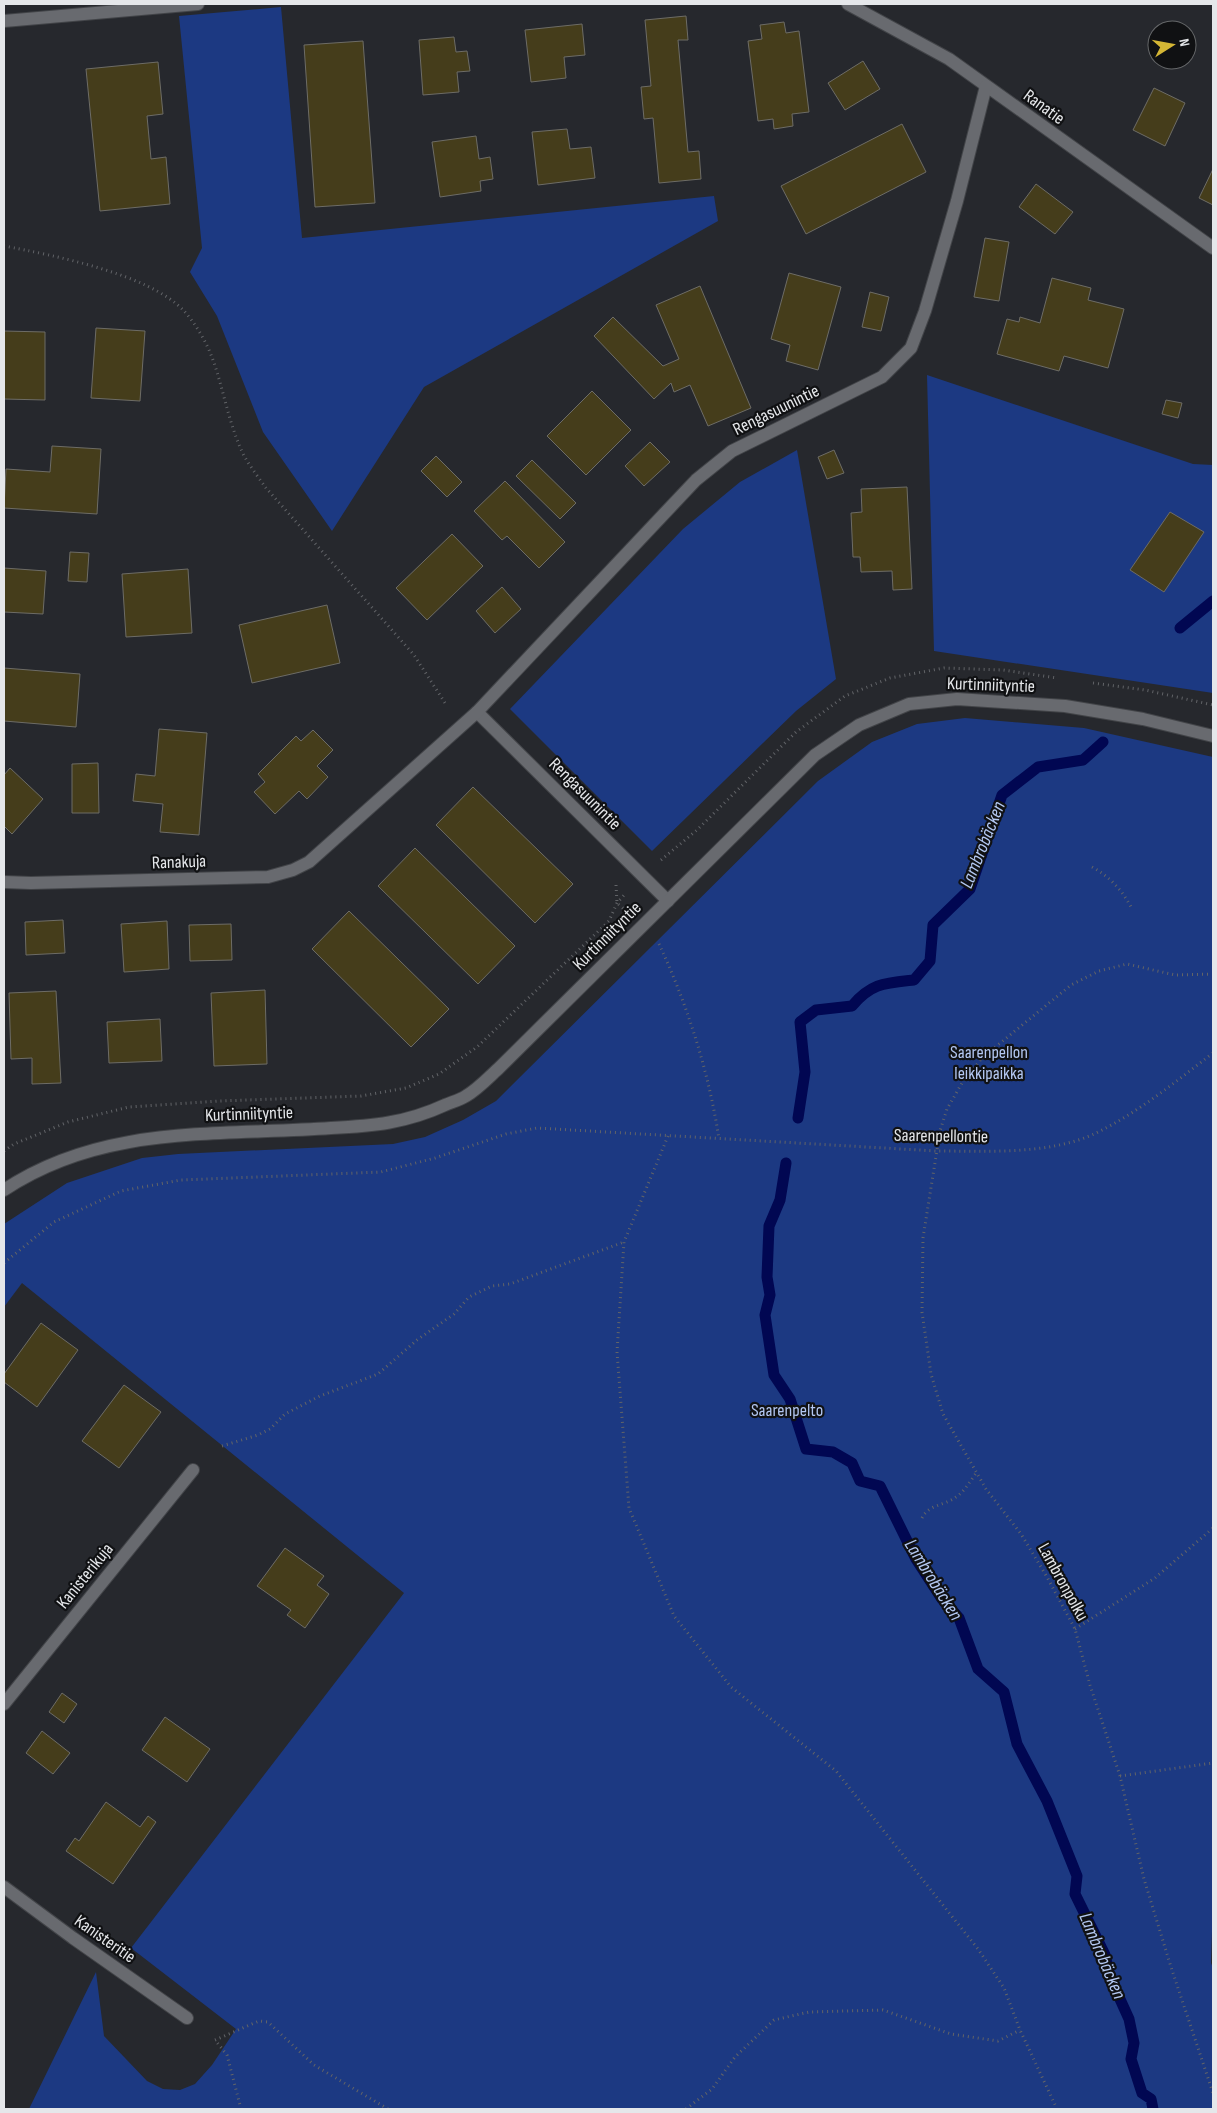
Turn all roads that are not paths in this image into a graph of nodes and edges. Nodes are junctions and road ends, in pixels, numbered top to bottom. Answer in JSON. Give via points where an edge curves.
{"nodes":[{"id":1,"x":198,"y":4,"type":"edge"},
{"id":2,"x":848,"y":4,"type":"edge"},
{"id":3,"x":4,"y":21,"type":"edge"},
{"id":4,"x":986,"y":86,"type":"junction"},
{"id":5,"x":1213,"y":248,"type":"edge"},
{"id":6,"x":477,"y":712,"type":"junction"},
{"id":7,"x":1213,"y":736,"type":"edge"},
{"id":8,"x":341,"y":832,"type":"joint"},
{"id":9,"x":4,"y":882,"type":"edge"},
{"id":10,"x":668,"y":901,"type":"junction"},
{"id":11,"x":4,"y":1190,"type":"edge"},
{"id":12,"x":193,"y":1470,"type":"dead end"},
{"id":13,"x":4,"y":1704,"type":"edge"},
{"id":14,"x":4,"y":1887,"type":"edge"},
{"id":15,"x":187,"y":2018,"type":"dead end"}],
"edges":[{"from":1,"to":3,"type":"street"},
{"from":2,"to":4,"type":"street","name":"Ranatie","via":[[949,59]]},
{"from":4,"to":5,"type":"street","name":"Ranatie"},
{"from":4,"to":6,"type":"street","name":"Rengasuunintie","via":[[957,200],[911,348],[882,378],[732,451],[696,480]]},
{"from":6,"to":8,"type":"street","name":"Rengasuunintie"},
{"from":6,"to":10,"type":"street","name":"Rengasuunintie"},
{"from":7,"to":10,"type":"street","name":"Kurtinniityntie","via":[[1143,718],[1065,706],[957,698],[909,704],[859,725],[815,755]]},
{"from":8,"to":9,"type":"street","name":"Ranakuja","via":[[309,862],[268,877]]},
{"from":10,"to":11,"type":"street","name":"Kurtinniityntie","via":[[498,1069],[466,1096],[426,1114],[383,1125],[156,1136],[95,1149],[53,1164]]},
{"from":12,"to":13,"type":"street","name":"Kanisterikuja"},
{"from":14,"to":15,"type":"street","name":"Kanisteritie"}]}
